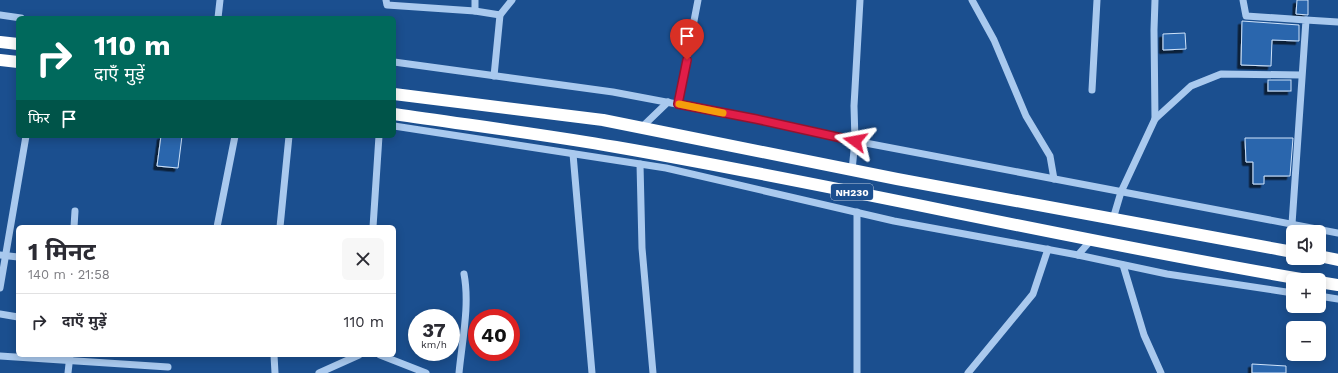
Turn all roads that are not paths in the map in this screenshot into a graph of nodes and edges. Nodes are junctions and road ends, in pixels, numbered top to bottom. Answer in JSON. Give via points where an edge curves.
{"nodes":[{"id":1,"x":220,"y":0,"type":"edge"},
{"id":2,"x":386,"y":0,"type":"edge"},
{"id":3,"x":475,"y":0,"type":"edge"},
{"id":4,"x":512,"y":0,"type":"edge"},
{"id":5,"x":698,"y":0,"type":"edge"},
{"id":6,"x":860,"y":0,"type":"edge"},
{"id":7,"x":972,"y":0,"type":"edge"},
{"id":8,"x":1097,"y":0,"type":"edge"},
{"id":9,"x":1155,"y":0,"type":"edge"},
{"id":10,"x":1243,"y":0,"type":"edge"},
{"id":11,"x":475,"y":11,"type":"junction"},
{"id":12,"x":0,"y":15,"type":"edge"},
{"id":13,"x":500,"y":15,"type":"junction"},
{"id":14,"x":218,"y":16,"type":"edge"},
{"id":15,"x":16,"y":17,"type":"edge"},
{"id":16,"x":1306,"y":20,"type":"junction"},
{"id":17,"x":1338,"y":22,"type":"edge"},
{"id":18,"x":0,"y":42,"type":"edge"},
{"id":19,"x":16,"y":44,"type":"edge"},
{"id":20,"x":0,"y":60,"type":"edge"},
{"id":21,"x":16,"y":62,"type":"edge"},
{"id":22,"x":396,"y":62,"type":"edge"},
{"id":23,"x":1302,"y":75,"type":"junction"},
{"id":24,"x":494,"y":76,"type":"junction"},
{"id":25,"x":1092,"y":90,"type":"dead end"},
{"id":26,"x":396,"y":94,"type":"edge"},
{"id":27,"x":668,"y":102,"type":"junction"},
{"id":28,"x":678,"y":104,"type":"junction"},
{"id":29,"x":396,"y":114,"type":"edge"},
{"id":30,"x":1155,"y":120,"type":"junction"},
{"id":31,"x":396,"y":126,"type":"edge"},
{"id":32,"x":642,"y":127,"type":"junction"},
{"id":33,"x":26,"y":138,"type":"edge"},
{"id":34,"x":236,"y":138,"type":"edge"},
{"id":35,"x":290,"y":138,"type":"edge"},
{"id":36,"x":379,"y":138,"type":"edge"},
{"id":37,"x":855,"y":141,"type":"junction"},
{"id":38,"x":573,"y":154,"type":"junction"},
{"id":39,"x":661,"y":155,"type":"junction"},
{"id":40,"x":640,"y":164,"type":"junction"},
{"id":41,"x":666,"y":168,"type":"junction"},
{"id":42,"x":852,"y":170,"type":"junction"},
{"id":43,"x":1054,"y":179,"type":"junction"},
{"id":44,"x":1121,"y":192,"type":"junction"},
{"id":45,"x":75,"y":211,"type":"dead end"},
{"id":46,"x":857,"y":212,"type":"junction"},
{"id":47,"x":1114,"y":219,"type":"junction"},
{"id":48,"x":1292,"y":224,"type":"junction"},
{"id":49,"x":74,"y":225,"type":"edge"},
{"id":50,"x":217,"y":225,"type":"edge"},
{"id":51,"x":280,"y":225,"type":"edge"},
{"id":52,"x":373,"y":225,"type":"edge"},
{"id":53,"x":1338,"y":233,"type":"edge"},
{"id":54,"x":1091,"y":240,"type":"junction"},
{"id":55,"x":1048,"y":250,"type":"junction"},
{"id":56,"x":1286,"y":251,"type":"edge"},
{"id":57,"x":2,"y":255,"type":"edge"},
{"id":58,"x":1078,"y":255,"type":"junction"},
{"id":59,"x":16,"y":257,"type":"edge"},
{"id":60,"x":1326,"y":257,"type":"edge"},
{"id":61,"x":1338,"y":260,"type":"edge"},
{"id":62,"x":1123,"y":265,"type":"junction"},
{"id":63,"x":464,"y":274,"type":"dead end"},
{"id":64,"x":1286,"y":277,"type":"edge"},
{"id":65,"x":1326,"y":283,"type":"edge"},
{"id":66,"x":1338,"y":285,"type":"edge"},
{"id":67,"x":0,"y":288,"type":"edge"},
{"id":68,"x":1286,"y":292,"type":"edge"},
{"id":69,"x":1326,"y":297,"type":"edge"},
{"id":70,"x":1338,"y":299,"type":"edge"},
{"id":71,"x":0,"y":314,"type":"edge"},
{"id":72,"x":16,"y":316,"type":"edge"},
{"id":73,"x":0,"y":356,"type":"edge"},
{"id":74,"x":16,"y":356,"type":"edge"},
{"id":75,"x":34,"y":357,"type":"edge"},
{"id":76,"x":274,"y":357,"type":"edge"},
{"id":77,"x":355,"y":357,"type":"edge"},
{"id":78,"x":385,"y":357,"type":"edge"},
{"id":79,"x":69,"y":358,"type":"edge"},
{"id":80,"x":168,"y":367,"type":"dead end"},
{"id":81,"x":68,"y":373,"type":"edge"},
{"id":82,"x":275,"y":373,"type":"edge"},
{"id":83,"x":319,"y":373,"type":"edge"},
{"id":84,"x":426,"y":373,"type":"edge"},
{"id":85,"x":459,"y":373,"type":"edge"},
{"id":86,"x":592,"y":373,"type":"edge"},
{"id":87,"x":653,"y":373,"type":"edge"},
{"id":88,"x":857,"y":373,"type":"edge"},
{"id":89,"x":968,"y":373,"type":"edge"},
{"id":90,"x":1160,"y":373,"type":"edge"}],
"edges":[{"from":1,"to":14,"type":"street"},
{"from":2,"to":11,"type":"street","via":[[387,5]]},
{"from":3,"to":11,"type":"street"},
{"from":4,"to":13,"type":"street"},
{"from":5,"to":28,"type":"street"},
{"from":6,"to":37,"type":"street","via":[[854,106]]},
{"from":7,"to":43,"type":"street","via":[[994,40],[1026,116],[1050,156]]},
{"from":8,"to":25,"type":"street"},
{"from":9,"to":30,"type":"street"},
{"from":10,"to":16,"type":"street","via":[[1246,16]]},
{"from":11,"to":13,"type":"street"},
{"from":12,"to":15,"type":"street"},
{"from":13,"to":24,"type":"street"},
{"from":16,"to":17,"type":"street"},
{"from":16,"to":23,"type":"street"},
{"from":18,"to":19,"type":"highway"},
{"from":20,"to":21,"type":"highway"},
{"from":22,"to":24,"type":"street"},
{"from":23,"to":30,"type":"street","via":[[1221,74],[1191,86]]},
{"from":23,"to":48,"type":"street"},
{"from":24,"to":27,"type":"street"},
{"from":26,"to":32,"type":"highway","number":"NH230"},
{"from":27,"to":28,"type":"street"},
{"from":27,"to":32,"type":"street"},
{"from":28,"to":37,"type":"street"},
{"from":29,"to":39,"type":"highway","number":"NH230"},
{"from":30,"to":44,"type":"street"},
{"from":31,"to":38,"type":"street"},
{"from":32,"to":42,"type":"highway","number":"NH230"},
{"from":33,"to":57,"type":"street"},
{"from":34,"to":50,"type":"street"},
{"from":35,"to":51,"type":"street"},
{"from":36,"to":52,"type":"street"},
{"from":37,"to":42,"type":"street"},
{"from":37,"to":43,"type":"street"},
{"from":38,"to":40,"type":"street"},
{"from":38,"to":86,"type":"street"},
{"from":39,"to":41,"type":"street"},
{"from":39,"to":54,"type":"highway","number":"NH230"},
{"from":40,"to":41,"type":"street"},
{"from":40,"to":87,"type":"street","via":[[642,248]]},
{"from":41,"to":46,"type":"street"},
{"from":42,"to":47,"type":"highway","number":"NH230"},
{"from":43,"to":44,"type":"street"},
{"from":44,"to":47,"type":"street"},
{"from":44,"to":48,"type":"street"},
{"from":45,"to":49,"type":"street"},
{"from":46,"to":55,"type":"street"},
{"from":46,"to":88,"type":"street"},
{"from":47,"to":56,"type":"highway","number":"NH230"},
{"from":48,"to":53,"type":"street"},
{"from":54,"to":58,"type":"street"},
{"from":54,"to":64,"type":"highway","number":"NH230"},
{"from":55,"to":58,"type":"street"},
{"from":55,"to":89,"type":"street","via":[[1033,294]]},
{"from":57,"to":59,"type":"street"},
{"from":57,"to":67,"type":"street"},
{"from":58,"to":62,"type":"street"},
{"from":60,"to":61,"type":"highway"},
{"from":62,"to":68,"type":"street"},
{"from":62,"to":90,"type":"street","via":[[1144,335]]},
{"from":63,"to":85,"type":"street","via":[[467,297]]},
{"from":65,"to":66,"type":"highway"},
{"from":69,"to":70,"type":"street"},
{"from":71,"to":72,"type":"street"},
{"from":73,"to":74,"type":"street"},
{"from":75,"to":79,"type":"street"},
{"from":76,"to":82,"type":"street"},
{"from":77,"to":83,"type":"street"},
{"from":78,"to":84,"type":"street"},
{"from":79,"to":80,"type":"street"},
{"from":79,"to":81,"type":"street"}]}
